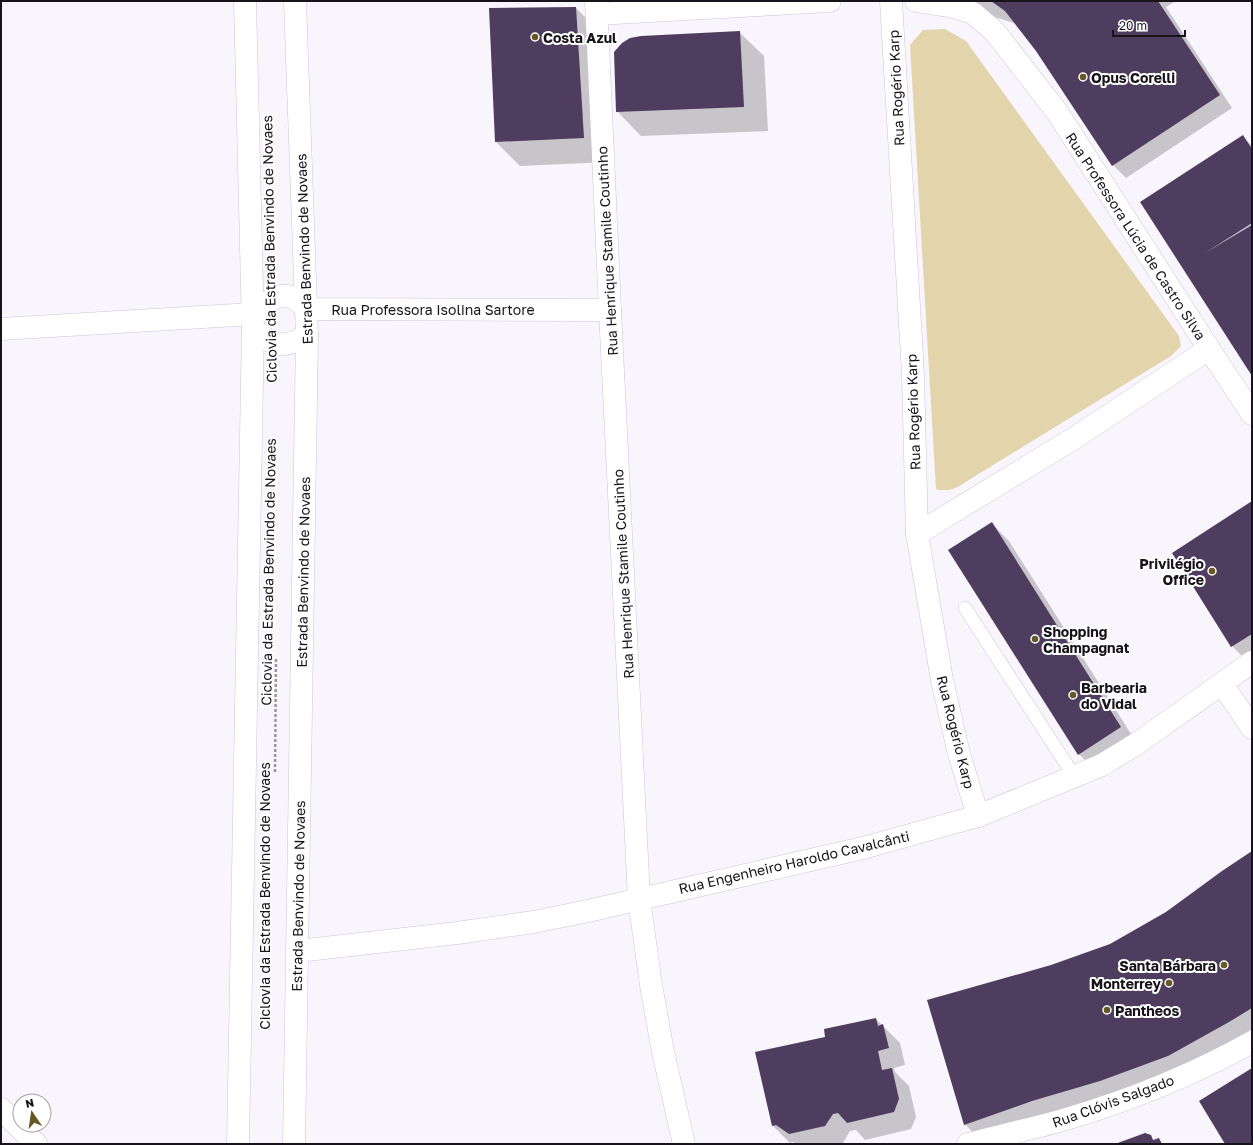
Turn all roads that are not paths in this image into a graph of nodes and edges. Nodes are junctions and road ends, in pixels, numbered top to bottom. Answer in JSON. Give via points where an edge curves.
{"nodes":[{"id":1,"x":245,"y":1,"type":"edge"},
{"id":2,"x":295,"y":1,"type":"edge"},
{"id":3,"x":830,"y":1,"type":"edge"},
{"id":4,"x":891,"y":1,"type":"edge"},
{"id":5,"x":916,"y":1,"type":"edge"},
{"id":6,"x":596,"y":7,"type":"edge"},
{"id":7,"x":307,"y":309,"type":"junction"},
{"id":8,"x":610,"y":310,"type":"junction"},
{"id":9,"x":253,"y":321,"type":"junction"},
{"id":10,"x":1,"y":329,"type":"edge"},
{"id":11,"x":307,"y":335,"type":"junction"},
{"id":12,"x":1209,"y":349,"type":"junction"},
{"id":13,"x":1252,"y":414,"type":"edge"},
{"id":14,"x":917,"y":534,"type":"junction"},
{"id":15,"x":965,"y":608,"type":"dead end"},
{"id":16,"x":1252,"y":662,"type":"edge"},
{"id":17,"x":1222,"y":684,"type":"junction"},
{"id":18,"x":1252,"y":728,"type":"edge"},
{"id":19,"x":1074,"y":776,"type":"junction"},
{"id":20,"x":978,"y":816,"type":"junction"},
{"id":21,"x":639,"y":899,"type":"junction"},
{"id":22,"x":298,"y":951,"type":"junction"},
{"id":23,"x":1252,"y":1042,"type":"edge"},
{"id":24,"x":1,"y":1109,"type":"edge"},
{"id":25,"x":36,"y":1144,"type":"edge"},
{"id":26,"x":238,"y":1144,"type":"edge"},
{"id":27,"x":294,"y":1144,"type":"edge"},
{"id":28,"x":684,"y":1144,"type":"edge"},
{"id":29,"x":968,"y":1144,"type":"edge"}],
"edges":[{"from":1,"to":9,"type":"street"},
{"from":2,"to":7,"type":"street","name":"Estrada Benvindo de Novaes"},
{"from":3,"to":6,"type":"street"},
{"from":4,"to":14,"type":"street","name":"Rua Rogério Karp","via":[[913,374]]},
{"from":5,"to":12,"type":"street","name":"Rua Professora Lúcia de Castro Silva","via":[[950,6],[973,13],[995,32],[1057,112]]},
{"from":6,"to":8,"type":"street","name":"Rua Henrique Stamile Coutinho"},
{"from":7,"to":8,"type":"street","name":"Rua Professora Isolina Sartore"},
{"from":7,"to":9,"type":"street","via":[[291,297],[283,296],[270,300]]},
{"from":7,"to":11,"type":"street","name":"Estrada Benvindo de Novaes"},
{"from":8,"to":21,"type":"street","name":"Rua Henrique Stamile Coutinho"},
{"from":9,"to":10,"type":"street"},
{"from":9,"to":11,"type":"street","via":[[264,338],[272,343],[292,343]]},
{"from":9,"to":26,"type":"street"},
{"from":11,"to":22,"type":"street","name":"Estrada Benvindo de Novaes"},
{"from":12,"to":13,"type":"street"},
{"from":12,"to":14,"type":"street","name":"Rua Professora Lúcia de Castro Silva","via":[[1076,437]]},
{"from":14,"to":20,"type":"street","name":"Rua Rogério Karp","via":[[942,680],[959,754]]},
{"from":15,"to":19,"type":"lane"},
{"from":16,"to":17,"type":"street","name":"Rua Engenheiro Haroldo Cavalcânti"},
{"from":17,"to":18,"type":"street"},
{"from":17,"to":19,"type":"street","name":"Rua Engenheiro Haroldo Cavalcânti","via":[[1138,743],[1102,765]]},
{"from":19,"to":20,"type":"street","name":"Rua Engenheiro Haroldo Cavalcânti"},
{"from":20,"to":21,"type":"street","name":"Rua Engenheiro Haroldo Cavalcânti","via":[[863,848]]},
{"from":21,"to":22,"type":"street","name":"Rua Engenheiro Haroldo Cavalcânti","via":[[527,923]]},
{"from":21,"to":28,"type":"street","name":"Rua Henrique Stamile Coutinho","via":[[663,1052]]},
{"from":22,"to":27,"type":"street","name":"Estrada Benvindo de Novaes"},
{"from":23,"to":29,"type":"street","name":"Rua Clóvis Salgado","via":[[1216,1062],[1120,1101],[1062,1120]]},
{"from":24,"to":25,"type":"street"}]}
